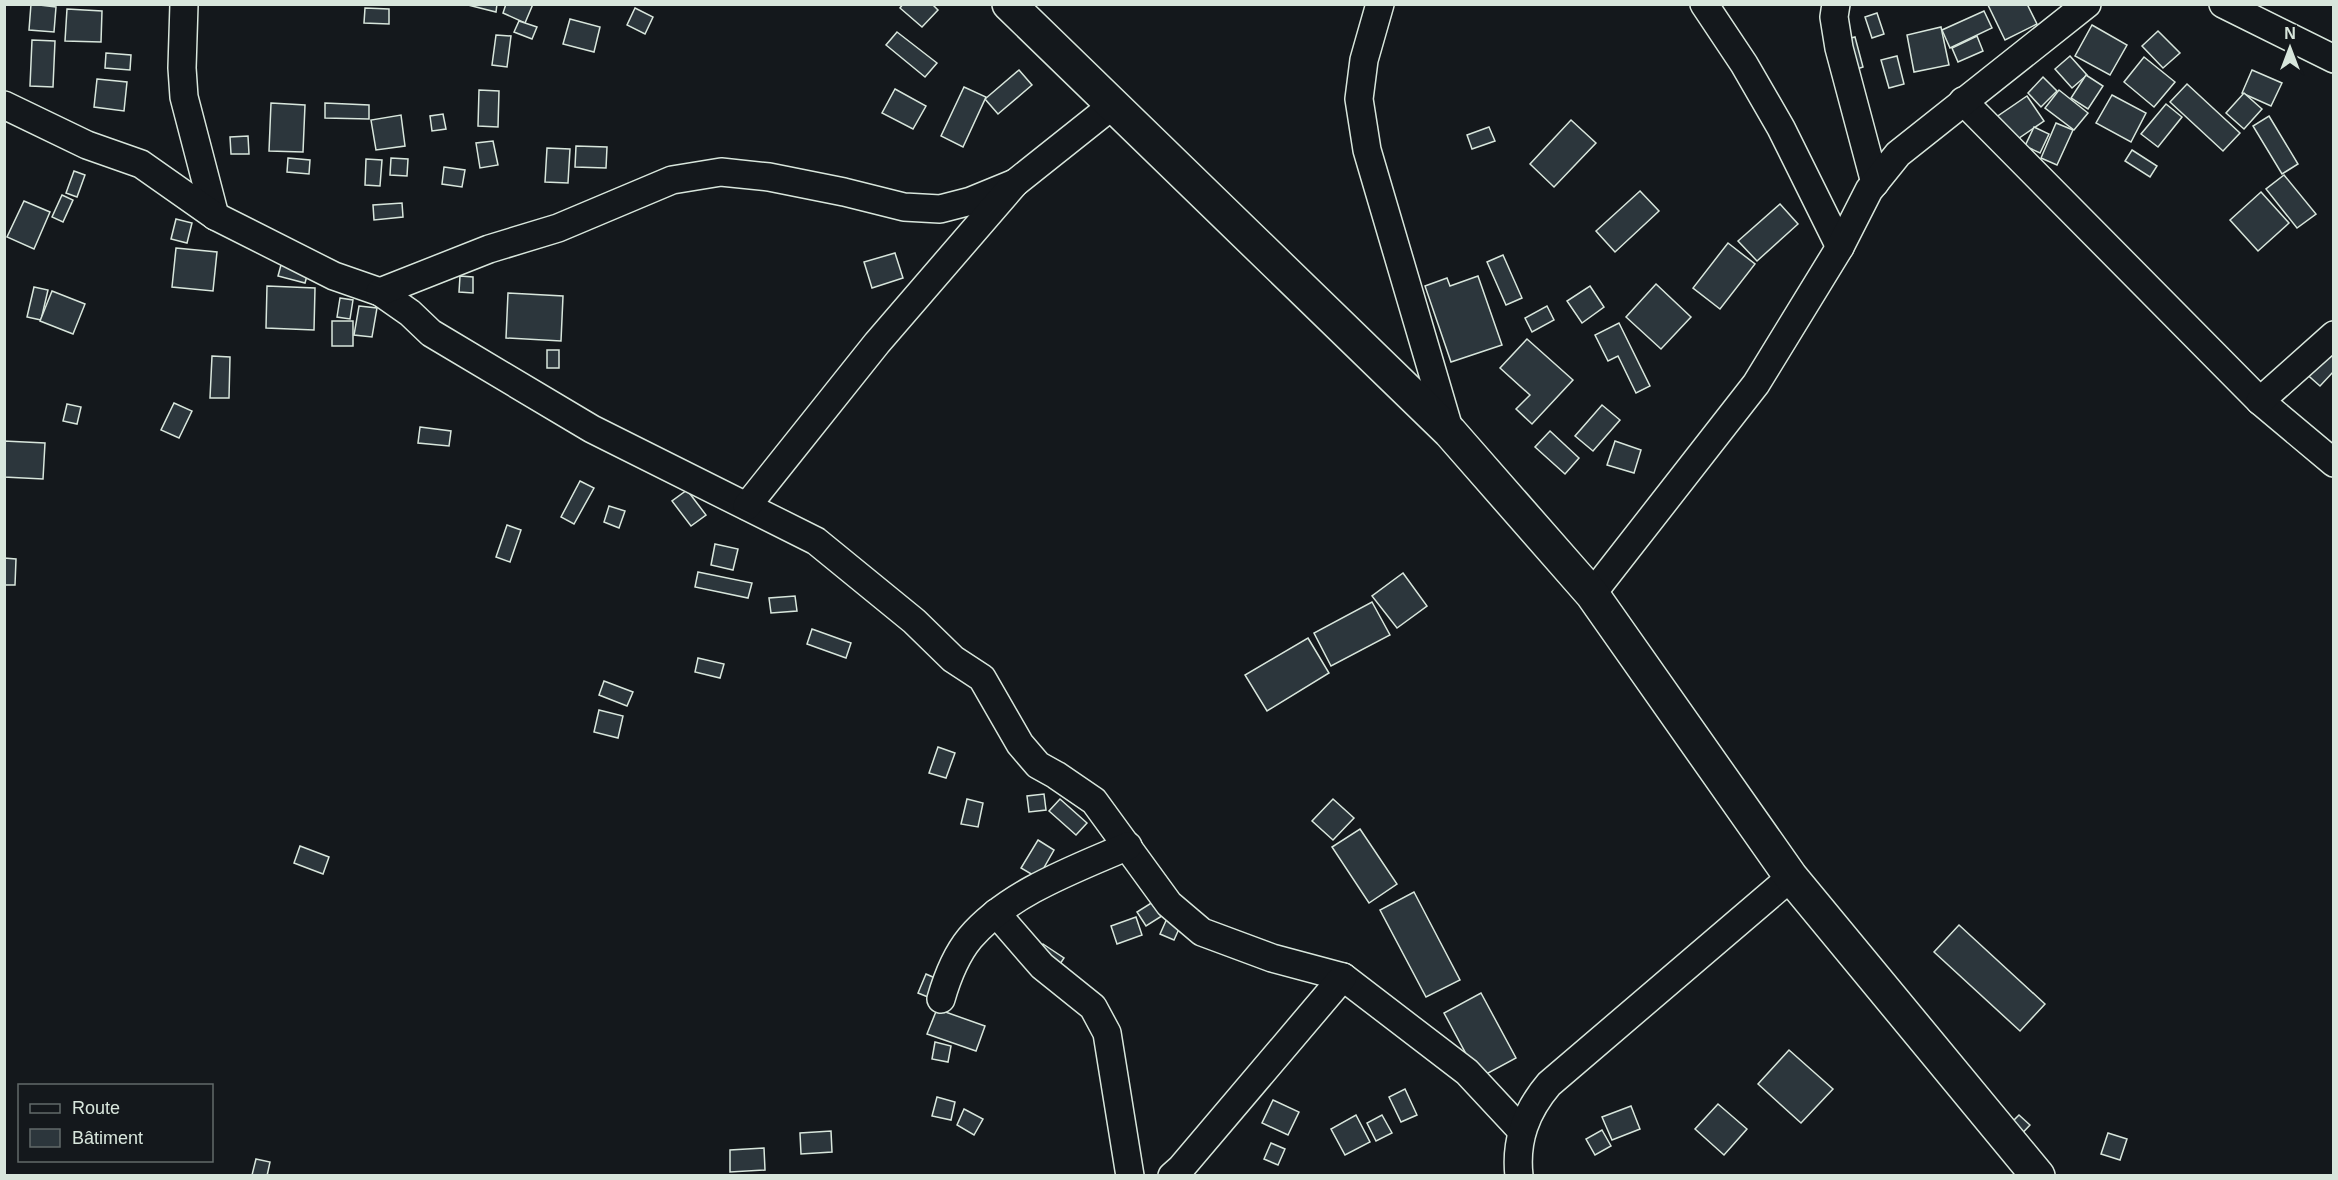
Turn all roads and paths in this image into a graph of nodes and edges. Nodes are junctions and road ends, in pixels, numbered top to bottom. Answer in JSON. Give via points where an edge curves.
{"nodes":[{"id":1,"x":184,"y":4,"type":"edge"},
{"id":2,"x":1009,"y":4,"type":"edge"},
{"id":3,"x":1380,"y":4,"type":"edge"},
{"id":4,"x":1704,"y":4,"type":"edge"},
{"id":5,"x":1836,"y":4,"type":"edge"},
{"id":6,"x":2087,"y":4,"type":"edge"},
{"id":7,"x":2223,"y":4,"type":"edge"},
{"id":8,"x":2334,"y":59,"type":"edge"},
{"id":9,"x":1963,"y":100,"type":"junction"},
{"id":10,"x":4,"y":105,"type":"edge"},
{"id":11,"x":1113,"y":105,"type":"junction"},
{"id":12,"x":1015,"y":183,"type":"junction"},
{"id":13,"x":1875,"y":183,"type":"junction"},
{"id":14,"x":215,"y":216,"type":"junction"},
{"id":15,"x":1840,"y":247,"type":"junction"},
{"id":16,"x":380,"y":292,"type":"junction"},
{"id":17,"x":2334,"y":335,"type":"edge"},
{"id":18,"x":2260,"y":401,"type":"junction"},
{"id":19,"x":1450,"y":432,"type":"junction"},
{"id":20,"x":2334,"y":463,"type":"edge"},
{"id":21,"x":747,"y":506,"type":"junction"},
{"id":22,"x":1592,"y":594,"type":"junction"},
{"id":23,"x":1128,"y":846,"type":"junction"},
{"id":24,"x":1791,"y":877,"type":"junction"},
{"id":25,"x":996,"y":913,"type":"junction"},
{"id":26,"x":1343,"y":977,"type":"junction"},
{"id":27,"x":941,"y":999,"type":"dead end"},
{"id":28,"x":1522,"y":1131,"type":"junction"},
{"id":29,"x":1130,"y":1176,"type":"edge"},
{"id":30,"x":1172,"y":1176,"type":"edge"},
{"id":31,"x":1519,"y":1176,"type":"edge"},
{"id":32,"x":2038,"y":1176,"type":"edge"}],
"edges":[{"from":1,"to":14,"type":"street","via":[[184,97]]},
{"from":2,"to":11,"type":"main road"},
{"from":3,"to":19,"type":"street","via":[[1364,60],[1359,99],[1367,150]]},
{"from":4,"to":15,"type":"street","via":[[1781,128]]},
{"from":5,"to":13,"type":"street","via":[[1839,48]]},
{"from":6,"to":9,"type":"street"},
{"from":7,"to":8,"type":"street"},
{"from":9,"to":13,"type":"street","via":[[1898,154]]},
{"from":9,"to":18,"type":"street"},
{"from":10,"to":14,"type":"street","via":[[87,145],[141,164]]},
{"from":11,"to":12,"type":"street"},
{"from":11,"to":19,"type":"main road"},
{"from":12,"to":16,"type":"street","via":[[940,209],[904,207],[769,177],[721,172],[672,180],[558,228],[489,249]]},
{"from":12,"to":21,"type":"street","via":[[877,343]]},
{"from":13,"to":15,"type":"street"},
{"from":14,"to":16,"type":"street","via":[[334,276]]},
{"from":15,"to":22,"type":"street","via":[[1756,384]]},
{"from":16,"to":21,"type":"street","via":[[411,313],[431,333],[592,429]]},
{"from":17,"to":18,"type":"street"},
{"from":18,"to":20,"type":"street"},
{"from":19,"to":22,"type":"main road"},
{"from":21,"to":23,"type":"street","via":[[816,541],[953,658],[982,678],[1020,744],[1038,765],[1094,801]]},
{"from":22,"to":24,"type":"main road"},
{"from":23,"to":25,"type":"street","via":[[1059,877]]},
{"from":23,"to":26,"type":"street","via":[[1169,904],[1203,932],[1272,958]]},
{"from":24,"to":28,"type":"street","via":[[1549,1084],[1534,1102]]},
{"from":24,"to":32,"type":"main road"},
{"from":25,"to":27,"type":"street","via":[[969,939],[947,976]]},
{"from":25,"to":29,"type":"street","via":[[1042,966],[1094,1007],[1107,1034]]},
{"from":26,"to":28,"type":"street","via":[[1467,1072]]},
{"from":26,"to":30,"type":"street"},
{"from":28,"to":31,"type":"street","via":[[1517,1160]]}]}
